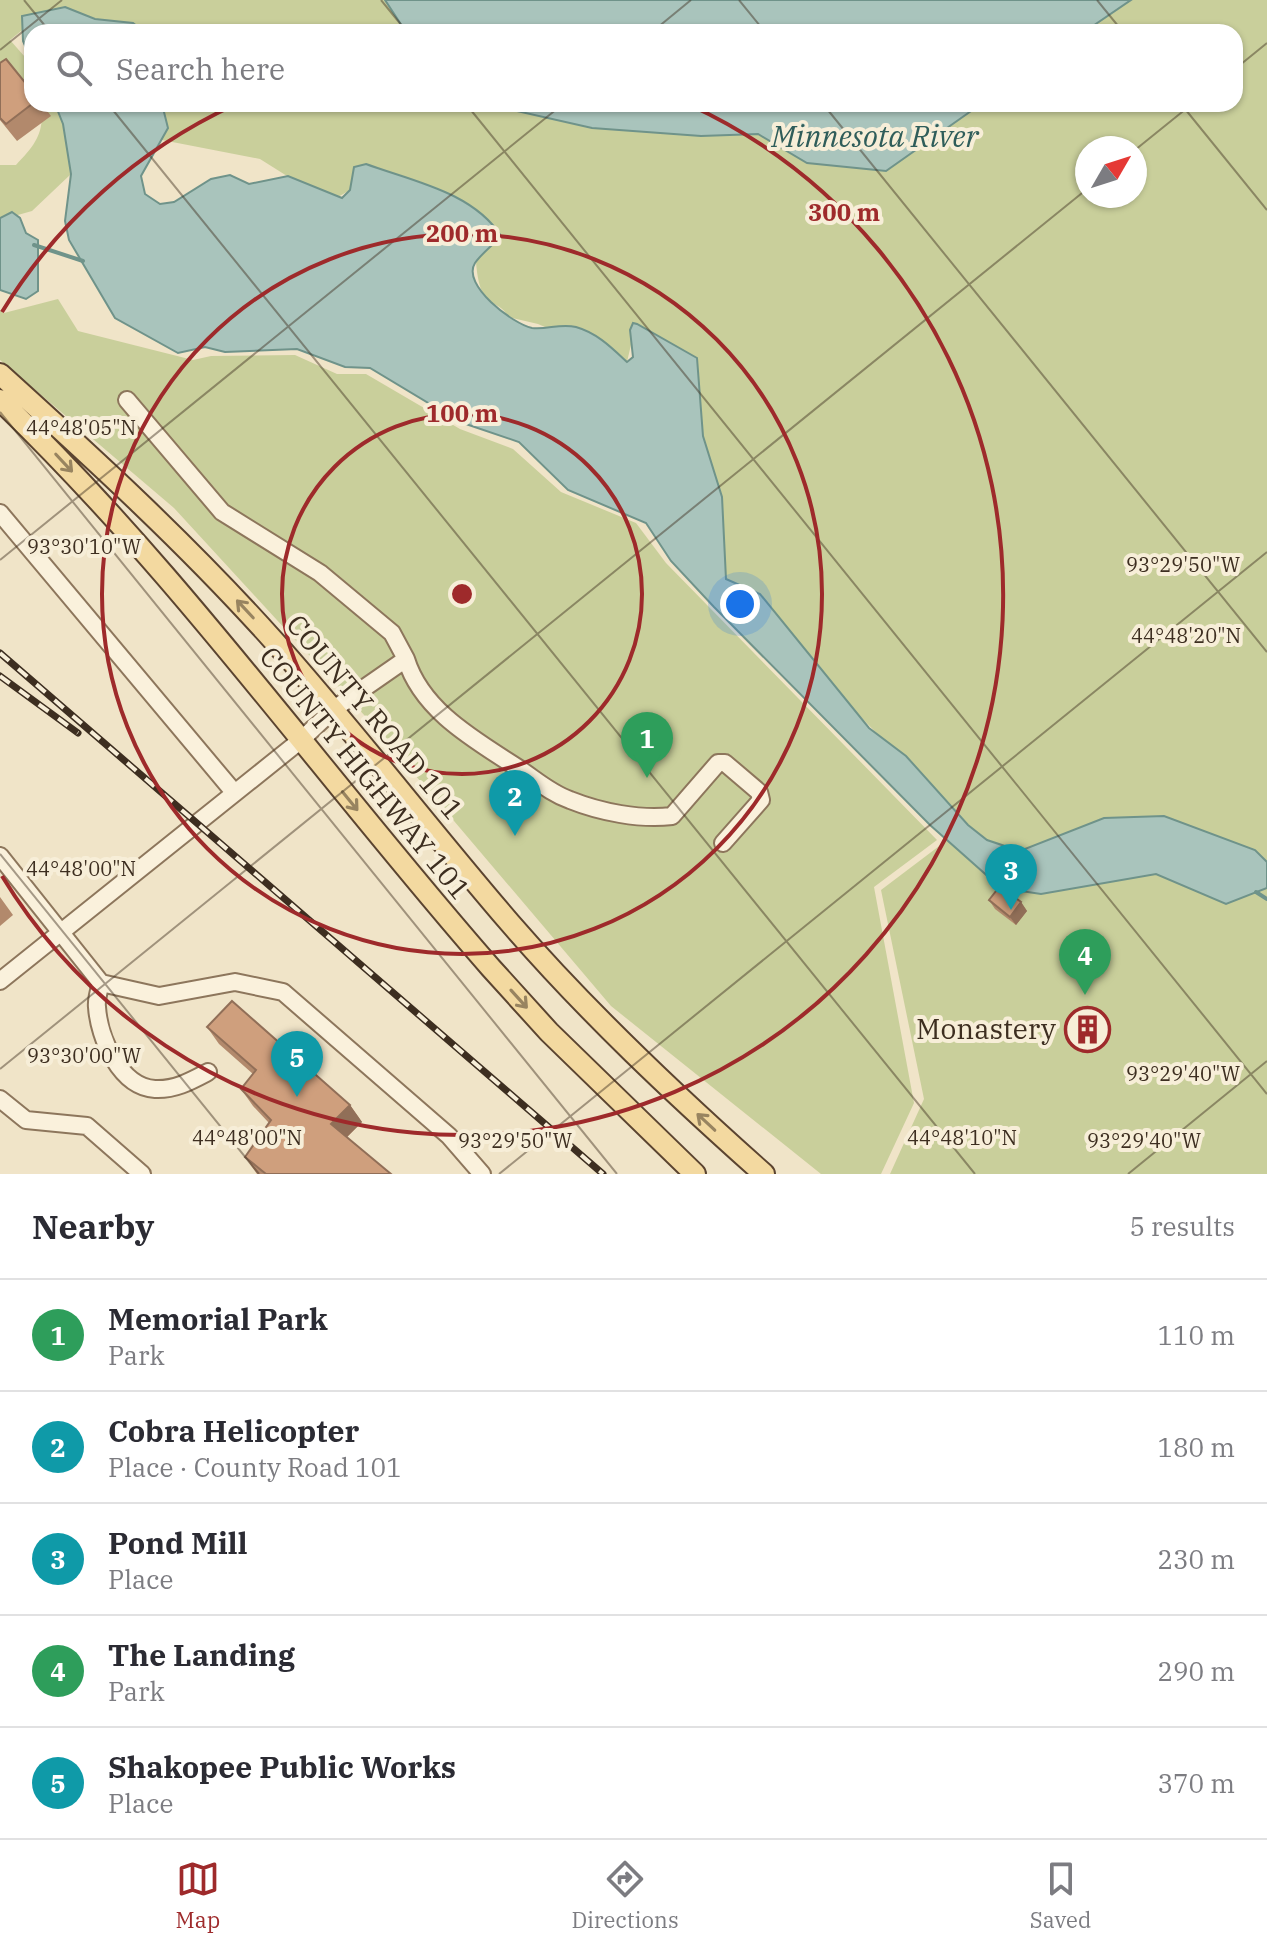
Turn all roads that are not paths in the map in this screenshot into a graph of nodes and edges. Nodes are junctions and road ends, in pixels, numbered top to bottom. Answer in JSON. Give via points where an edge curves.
{"nodes":[{"id":1,"x":0,"y":374,"type":"edge"},
{"id":2,"x":0,"y":400,"type":"edge"},
{"id":3,"x":127,"y":400,"type":"dead end"},
{"id":4,"x":0,"y":513,"type":"edge"},
{"id":5,"x":406,"y":659,"type":"junction"},
{"id":6,"x":334,"y":709,"type":"junction"},
{"id":7,"x":301,"y":740,"type":"junction"},
{"id":8,"x":233,"y":791,"type":"junction"},
{"id":9,"x":723,"y":843,"type":"dead end"},
{"id":10,"x":0,"y":856,"type":"edge"},
{"id":11,"x":61,"y":933,"type":"junction"},
{"id":12,"x":0,"y":981,"type":"edge"},
{"id":13,"x":101,"y":983,"type":"junction"},
{"id":14,"x":208,"y":1072,"type":"dead end"},
{"id":15,"x":0,"y":1099,"type":"edge"},
{"id":16,"x":142,"y":1174,"type":"edge"},
{"id":17,"x":482,"y":1174,"type":"edge"},
{"id":18,"x":695,"y":1174,"type":"edge"},
{"id":19,"x":764,"y":1174,"type":"edge"}],
"edges":[{"from":6,"to":1,"type":"main road","name":"COUNTY ROAD 101","one_way":true,"via":[[174,535]]},
{"from":2,"to":7,"type":"main road","name":"COUNTY HIGHWAY 101","one_way":true,"via":[[132,539]]},
{"from":3,"to":5,"type":"street","via":[[222,512],[320,573],[392,633]]},
{"from":4,"to":8,"type":"street"},
{"from":5,"to":6,"type":"street"},
{"from":5,"to":9,"type":"street","via":[[419,688],[448,720],[571,801],[620,813],[672,816],[718,763],[725,763],[759,792],[761,800]]},
{"from":6,"to":7,"type":"street"},
{"from":19,"to":6,"type":"main road","name":"COUNTY ROAD 101","one_way":true,"via":[[553,970]]},
{"from":7,"to":8,"type":"street"},
{"from":7,"to":18,"type":"main road","name":"COUNTY HIGHWAY 101","one_way":true,"via":[[520,1000]]},
{"from":8,"to":11,"type":"street"},
{"from":10,"to":11,"type":"street"},
{"from":11,"to":12,"type":"street"},
{"from":11,"to":13,"type":"street"},
{"from":13,"to":14,"type":"street","via":[[97,1007],[120,1069],[151,1089],[187,1084]]},
{"from":13,"to":17,"type":"street","via":[[159,996],[235,982],[283,992],[449,1136]]},
{"from":15,"to":16,"type":"street","via":[[26,1120],[87,1126]]}]}
